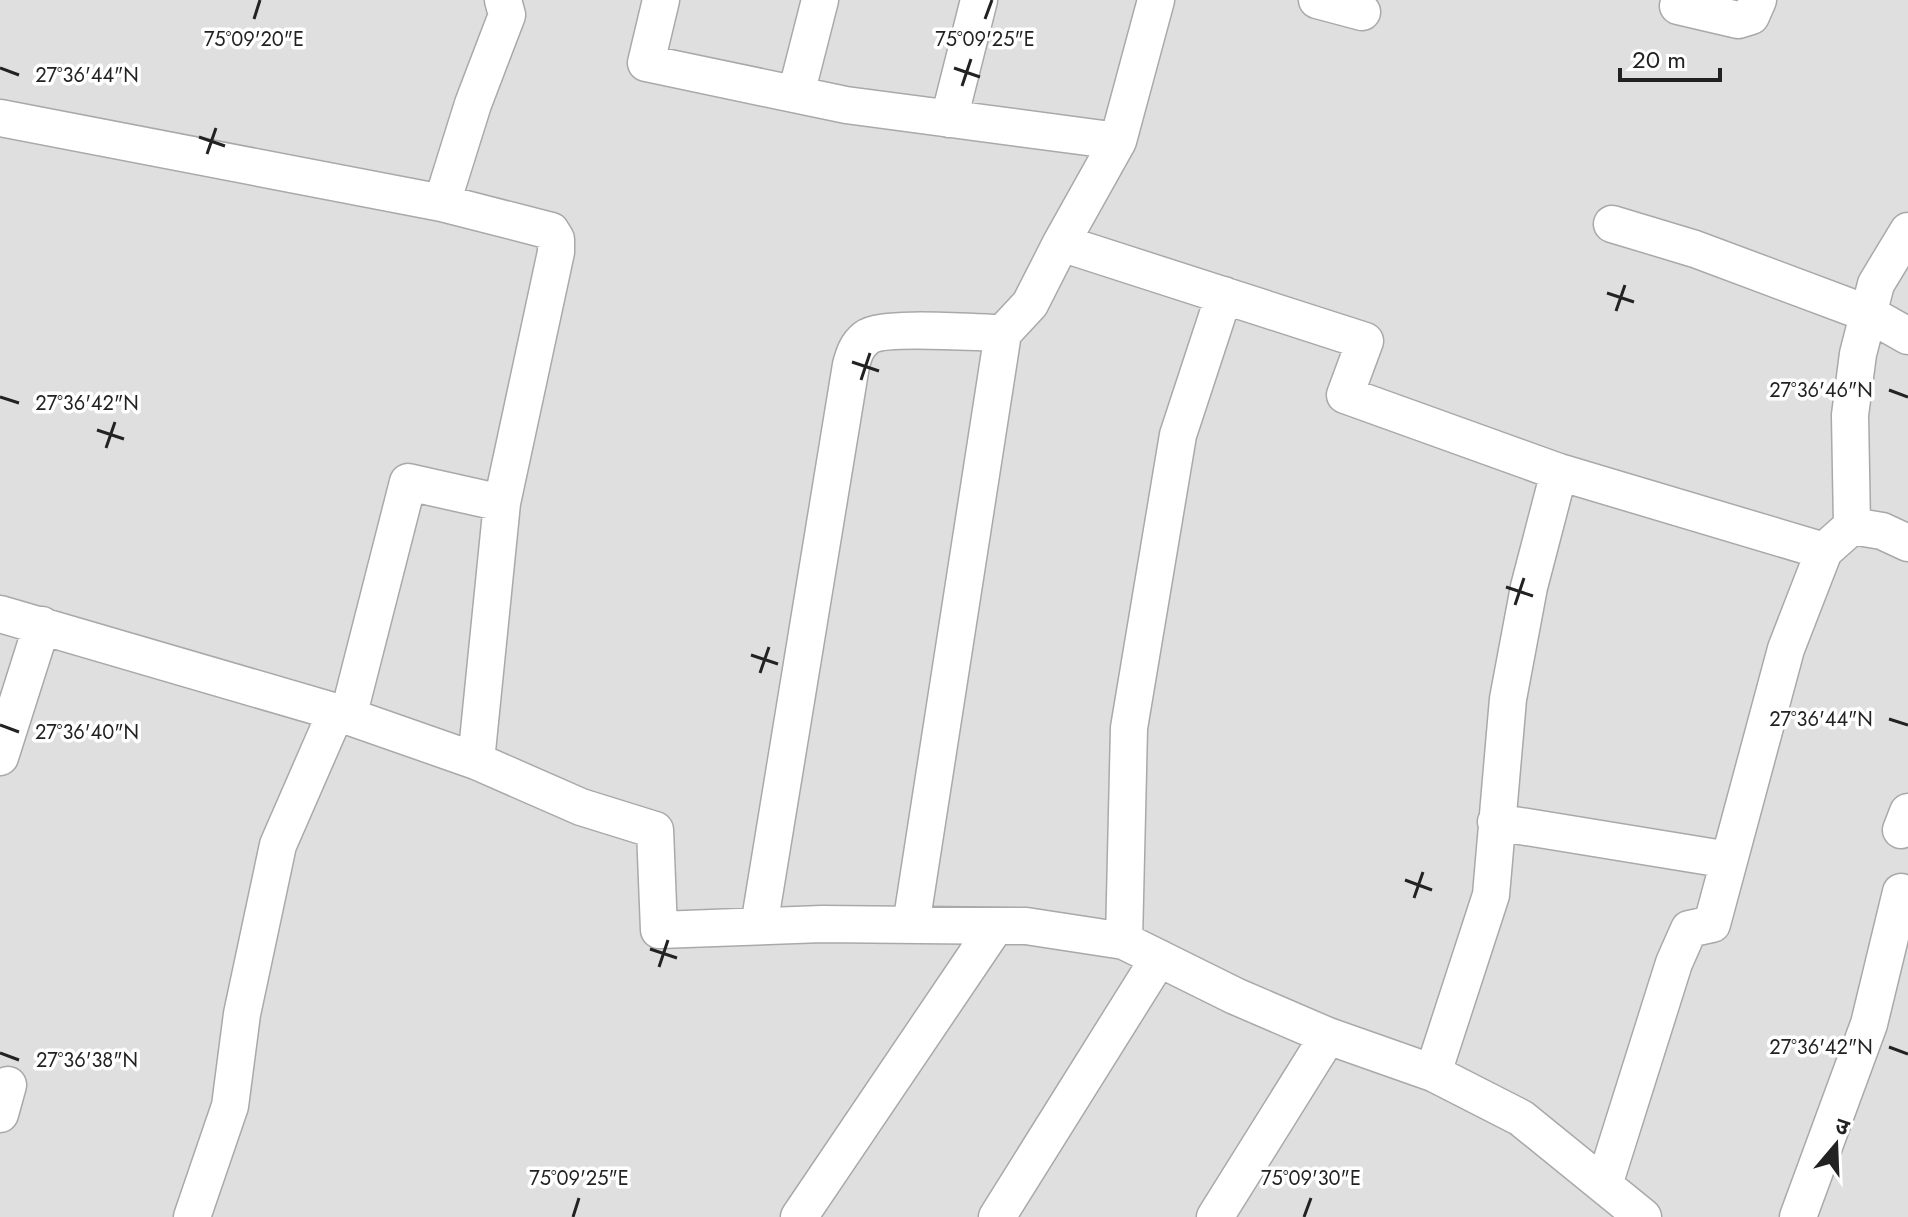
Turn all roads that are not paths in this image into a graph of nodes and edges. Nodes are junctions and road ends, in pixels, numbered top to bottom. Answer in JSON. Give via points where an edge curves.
{"nodes":[{"id":1,"x":503,"y":0,"type":"edge"},
{"id":2,"x":661,"y":0,"type":"edge"},
{"id":3,"x":820,"y":0,"type":"edge"},
{"id":4,"x":979,"y":0,"type":"edge"},
{"id":5,"x":1156,"y":0,"type":"edge"},
{"id":6,"x":1317,"y":0,"type":"edge"},
{"id":7,"x":1758,"y":0,"type":"edge"},
{"id":8,"x":1678,"y":6,"type":"dead end"},
{"id":9,"x":1362,"y":12,"type":"dead end"},
{"id":10,"x":796,"y":94,"type":"junction"},
{"id":11,"x":0,"y":118,"type":"edge"},
{"id":12,"x":949,"y":119,"type":"junction"},
{"id":13,"x":1118,"y":141,"type":"junction"},
{"id":14,"x":442,"y":203,"type":"junction"},
{"id":15,"x":1612,"y":224,"type":"dead end"},
{"id":16,"x":1908,"y":231,"type":"edge"},
{"id":17,"x":1061,"y":243,"type":"junction"},
{"id":18,"x":1224,"y":295,"type":"junction"},
{"id":19,"x":1869,"y":314,"type":"junction"},
{"id":20,"x":1003,"y":333,"type":"junction"},
{"id":21,"x":1908,"y":336,"type":"edge"},
{"id":22,"x":1559,"y":472,"type":"junction"},
{"id":23,"x":502,"y":503,"type":"junction"},
{"id":24,"x":1852,"y":526,"type":"junction"},
{"id":25,"x":1908,"y":543,"type":"edge"},
{"id":26,"x":1824,"y":551,"type":"junction"},
{"id":27,"x":0,"y":614,"type":"edge"},
{"id":28,"x":42,"y":625,"type":"junction"},
{"id":29,"x":342,"y":715,"type":"junction"},
{"id":30,"x":0,"y":757,"type":"edge"},
{"id":31,"x":476,"y":761,"type":"junction"},
{"id":32,"x":1496,"y":822,"type":"junction"},
{"id":33,"x":1729,"y":860,"type":"junction"},
{"id":34,"x":1901,"y":892,"type":"dead end"},
{"id":35,"x":911,"y":925,"type":"junction"},
{"id":36,"x":759,"y":926,"type":"junction"},
{"id":37,"x":995,"y":927,"type":"junction"},
{"id":38,"x":1124,"y":941,"type":"junction"},
{"id":39,"x":1159,"y":958,"type":"junction"},
{"id":40,"x":1328,"y":1036,"type":"junction"},
{"id":41,"x":1433,"y":1073,"type":"junction"},
{"id":42,"x":1604,"y":1185,"type":"junction"},
{"id":43,"x":1641,"y":1216,"type":"edge"},
{"id":44,"x":192,"y":1217,"type":"edge"},
{"id":45,"x":799,"y":1217,"type":"edge"},
{"id":46,"x":997,"y":1217,"type":"edge"},
{"id":47,"x":1215,"y":1217,"type":"edge"},
{"id":48,"x":1798,"y":1217,"type":"edge"}],
"edges":[{"from":1,"to":14,"type":"street","via":[[507,15]]},
{"from":2,"to":10,"type":"street","via":[[646,63]]},
{"from":3,"to":10,"type":"street"},
{"from":4,"to":12,"type":"street"},
{"from":5,"to":13,"type":"street"},
{"from":6,"to":9,"type":"street"},
{"from":7,"to":8,"type":"street","via":[[1751,16],[1738,20]]},
{"from":10,"to":12,"type":"street"},
{"from":11,"to":14,"type":"street"},
{"from":12,"to":13,"type":"street"},
{"from":13,"to":17,"type":"street"},
{"from":14,"to":23,"type":"street","via":[[543,227],[556,239]]},
{"from":15,"to":19,"type":"street"},
{"from":16,"to":19,"type":"street","via":[[1876,284]]},
{"from":17,"to":18,"type":"street"},
{"from":17,"to":20,"type":"street","via":[[1030,304]]},
{"from":18,"to":22,"type":"street","via":[[1365,341],[1345,395]]},
{"from":18,"to":38,"type":"street","via":[[1178,435],[1129,728]]},
{"from":19,"to":21,"type":"street"},
{"from":19,"to":24,"type":"street","via":[[1850,415]]},
{"from":20,"to":35,"type":"street"},
{"from":20,"to":36,"type":"street","via":[[898,330],[868,335],[857,347]]},
{"from":22,"to":26,"type":"street"},
{"from":22,"to":32,"type":"street","via":[[1529,587],[1508,699]]},
{"from":23,"to":29,"type":"street","via":[[408,482]]},
{"from":23,"to":31,"type":"street"},
{"from":24,"to":25,"type":"street"},
{"from":24,"to":26,"type":"street"},
{"from":26,"to":33,"type":"street","via":[[1786,649]]},
{"from":27,"to":28,"type":"street"},
{"from":28,"to":29,"type":"street"},
{"from":28,"to":30,"type":"street"},
{"from":29,"to":31,"type":"street"},
{"from":29,"to":44,"type":"street","via":[[278,845],[242,1014],[230,1106]]},
{"from":31,"to":36,"type":"street","via":[[581,807],[655,830],[659,930]]},
{"from":32,"to":33,"type":"street"},
{"from":32,"to":41,"type":"street","via":[[1491,895]]},
{"from":33,"to":42,"type":"street","via":[[1712,924],[1689,929],[1674,963]]},
{"from":34,"to":48,"type":"street","via":[[1869,1024]]},
{"from":35,"to":36,"type":"street"},
{"from":35,"to":37,"type":"street"},
{"from":37,"to":38,"type":"street","via":[[1026,926]]},
{"from":37,"to":45,"type":"street"},
{"from":38,"to":39,"type":"street"},
{"from":39,"to":40,"type":"street"},
{"from":39,"to":46,"type":"street"},
{"from":40,"to":41,"type":"street"},
{"from":40,"to":47,"type":"street"},
{"from":41,"to":42,"type":"street","via":[[1521,1118]]},
{"from":42,"to":43,"type":"street"}]}
